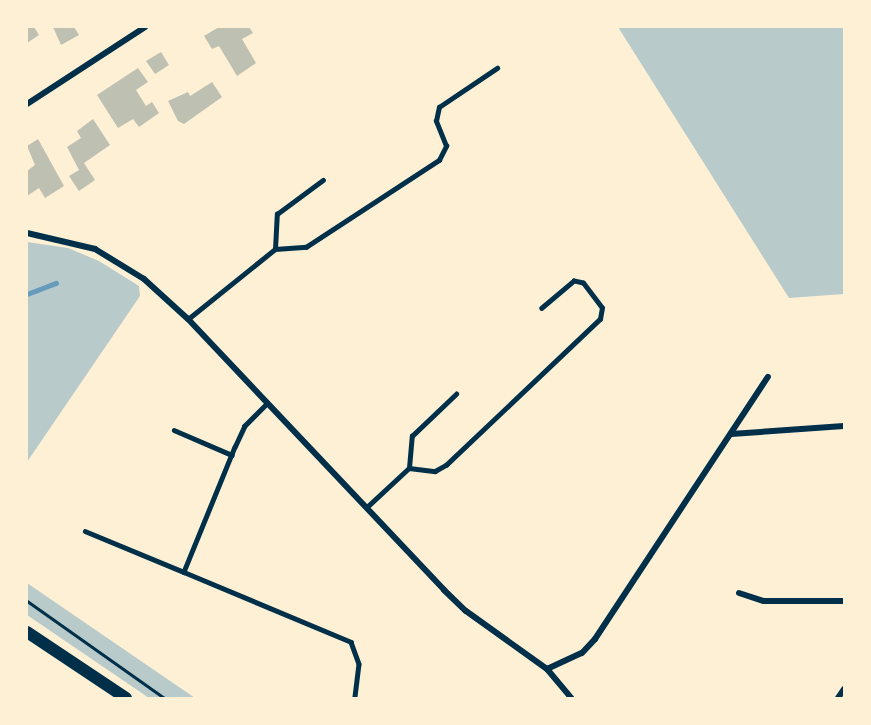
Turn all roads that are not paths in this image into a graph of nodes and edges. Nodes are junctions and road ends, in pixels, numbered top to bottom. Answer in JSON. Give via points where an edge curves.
{"nodes":[{"id":1,"x":145,"y":27,"type":"edge"},
{"id":2,"x":497,"y":68,"type":"dead end"},
{"id":3,"x":27,"y":104,"type":"edge"},
{"id":4,"x":323,"y":180,"type":"dead end"},
{"id":5,"x":27,"y":233,"type":"edge"},
{"id":6,"x":275,"y":249,"type":"junction"},
{"id":7,"x":542,"y":308,"type":"dead end"},
{"id":8,"x":188,"y":319,"type":"junction"},
{"id":9,"x":768,"y":377,"type":"dead end"},
{"id":10,"x":456,"y":394,"type":"dead end"},
{"id":11,"x":266,"y":405,"type":"junction"},
{"id":12,"x":844,"y":426,"type":"edge"},
{"id":13,"x":174,"y":430,"type":"dead end"},
{"id":14,"x":731,"y":434,"type":"junction"},
{"id":15,"x":231,"y":455,"type":"junction"},
{"id":16,"x":409,"y":468,"type":"junction"},
{"id":17,"x":367,"y":507,"type":"junction"},
{"id":18,"x":85,"y":531,"type":"dead end"},
{"id":19,"x":184,"y":572,"type":"junction"},
{"id":20,"x":739,"y":593,"type":"dead end"},
{"id":21,"x":844,"y":601,"type":"edge"},
{"id":22,"x":27,"y":632,"type":"edge"},
{"id":23,"x":547,"y":669,"type":"junction"},
{"id":24,"x":126,"y":698,"type":"edge"},
{"id":25,"x":356,"y":698,"type":"edge"},
{"id":26,"x":571,"y":698,"type":"edge"}],
"edges":[{"from":1,"to":3,"type":"street"},
{"from":2,"to":6,"type":"lane","via":[[439,107],[436,121],[446,146],[439,160],[306,247]]},
{"from":4,"to":6,"type":"lane","via":[[278,214]]},
{"from":5,"to":8,"type":"street","via":[[77,242],[112,257],[144,279]]},
{"from":6,"to":8,"type":"lane"},
{"from":7,"to":16,"type":"lane","via":[[574,281],[583,283],[602,308],[600,319],[446,465],[435,471]]},
{"from":8,"to":11,"type":"street"},
{"from":9,"to":14,"type":"street"},
{"from":10,"to":16,"type":"lane","via":[[412,436]]},
{"from":11,"to":15,"type":"lane","via":[[246,426]]},
{"from":11,"to":17,"type":"street"},
{"from":12,"to":14,"type":"street"},
{"from":13,"to":15,"type":"lane"},
{"from":14,"to":23,"type":"street","via":[[595,639],[582,653]]},
{"from":15,"to":19,"type":"lane"},
{"from":16,"to":17,"type":"lane"},
{"from":17,"to":23,"type":"street","via":[[466,611]]},
{"from":18,"to":19,"type":"lane"},
{"from":19,"to":25,"type":"lane","via":[[351,642],[359,664]]},
{"from":20,"to":21,"type":"street","via":[[764,601]]},
{"from":22,"to":24,"type":"main road"},
{"from":23,"to":26,"type":"street"}]}
